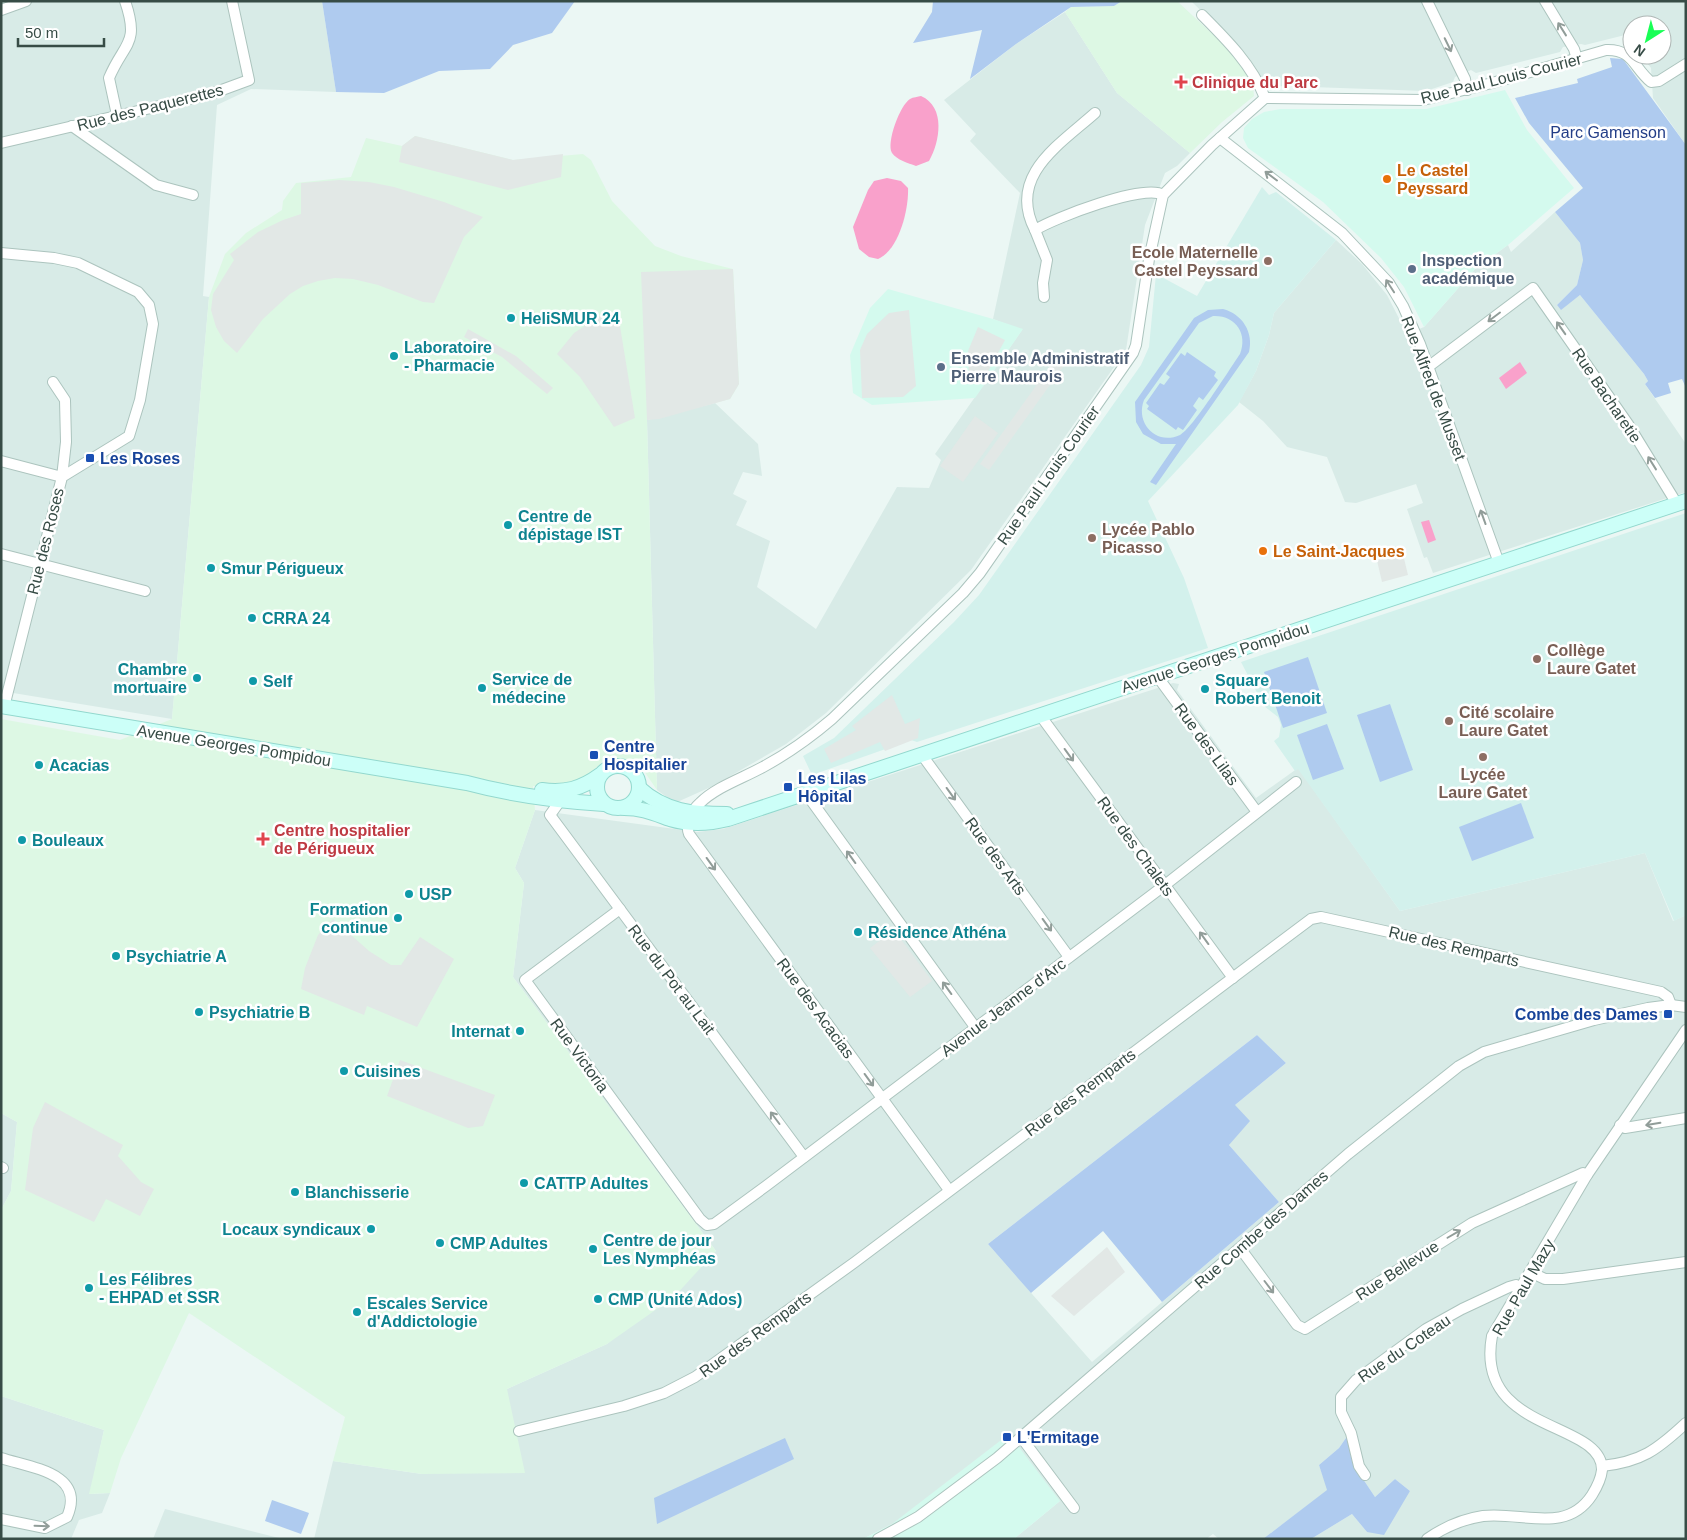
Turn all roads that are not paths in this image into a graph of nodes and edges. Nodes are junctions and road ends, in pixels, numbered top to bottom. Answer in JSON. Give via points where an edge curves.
{"nodes":[{"id":1,"x":26,"y":1,"type":"edge"},
{"id":2,"x":125,"y":1,"type":"edge"},
{"id":3,"x":232,"y":1,"type":"edge"},
{"id":4,"x":1427,"y":1,"type":"edge"},
{"id":5,"x":1545,"y":1,"type":"edge"},
{"id":6,"x":1,"y":10,"type":"edge"},
{"id":7,"x":1202,"y":15,"type":"dead end"},
{"id":8,"x":1577,"y":59,"type":"junction"},
{"id":9,"x":1686,"y":64,"type":"edge"},
{"id":10,"x":1468,"y":90,"type":"junction"},
{"id":11,"x":1265,"y":98,"type":"junction"},
{"id":12,"x":1095,"y":112,"type":"dead end"},
{"id":13,"x":117,"y":115,"type":"junction"},
{"id":14,"x":72,"y":126,"type":"junction"},
{"id":15,"x":1220,"y":138,"type":"junction"},
{"id":16,"x":1,"y":143,"type":"edge"},
{"id":17,"x":193,"y":195,"type":"dead end"},
{"id":18,"x":1163,"y":196,"type":"junction"},
{"id":19,"x":1035,"y":230,"type":"junction"},
{"id":20,"x":1,"y":253,"type":"edge"},
{"id":21,"x":1044,"y":297,"type":"dead end"},
{"id":22,"x":1428,"y":367,"type":"junction"},
{"id":23,"x":53,"y":382,"type":"dead end"},
{"id":24,"x":1,"y":462,"type":"edge"},
{"id":25,"x":62,"y":478,"type":"junction"},
{"id":26,"x":1682,"y":503,"type":"edge"},
{"id":27,"x":1,"y":554,"type":"edge"},
{"id":28,"x":39,"y":562,"type":"junction"},
{"id":29,"x":1499,"y":563,"type":"junction"},
{"id":30,"x":145,"y":591,"type":"dead end"},
{"id":31,"x":1157,"y":676,"type":"junction"},
{"id":32,"x":3,"y":706,"type":"edge"},
{"id":33,"x":1040,"y":715,"type":"junction"},
{"id":34,"x":922,"y":754,"type":"junction"},
{"id":35,"x":600,"y":775,"type":"junction"},
{"id":36,"x":1296,"y":782,"type":"dead end"},
{"id":37,"x":467,"y":783,"type":"junction"},
{"id":38,"x":639,"y":788,"type":"junction"},
{"id":39,"x":804,"y":792,"type":"junction"},
{"id":40,"x":560,"y":801,"type":"junction"},
{"id":41,"x":604,"y":804,"type":"junction"},
{"id":42,"x":624,"y":808,"type":"junction"},
{"id":43,"x":1257,"y":812,"type":"junction"},
{"id":44,"x":690,"y":818,"type":"junction"},
{"id":45,"x":1164,"y":885,"type":"junction"},
{"id":46,"x":620,"y":909,"type":"junction"},
{"id":47,"x":1069,"y":957,"type":"junction"},
{"id":48,"x":1232,"y":978,"type":"junction"},
{"id":49,"x":1671,"y":1005,"type":"junction"},
{"id":50,"x":1686,"y":1007,"type":"edge"},
{"id":51,"x":976,"y":1027,"type":"junction"},
{"id":52,"x":1686,"y":1030,"type":"edge"},
{"id":53,"x":882,"y":1098,"type":"junction"},
{"id":54,"x":1686,"y":1118,"type":"edge"},
{"id":55,"x":1620,"y":1125,"type":"junction"},
{"id":56,"x":804,"y":1157,"type":"junction"},
{"id":57,"x":1587,"y":1175,"type":"junction"},
{"id":58,"x":949,"y":1190,"type":"junction"},
{"id":59,"x":707,"y":1225,"type":"joint"},
{"id":60,"x":1240,"y":1248,"type":"junction"},
{"id":61,"x":1686,"y":1262,"type":"edge"},
{"id":62,"x":1530,"y":1272,"type":"junction"},
{"id":63,"x":1520,"y":1288,"type":"junction"},
{"id":64,"x":1686,"y":1423,"type":"edge"},
{"id":65,"x":519,"y":1431,"type":"dead end"},
{"id":66,"x":1021,"y":1437,"type":"junction"},
{"id":67,"x":1,"y":1458,"type":"edge"},
{"id":68,"x":1602,"y":1466,"type":"junction"},
{"id":69,"x":1365,"y":1474,"type":"dead end"},
{"id":70,"x":1074,"y":1508,"type":"dead end"},
{"id":71,"x":1,"y":1519,"type":"edge"},
{"id":72,"x":878,"y":1539,"type":"edge"},
{"id":73,"x":1427,"y":1539,"type":"edge"}],
"edges":[{"from":1,"to":6,"type":"street"},
{"from":2,"to":13,"type":"street","via":[[132,21],[132,35],[109,78]]},
{"from":3,"to":13,"type":"street","name":"Rue des Paquerettes","via":[[249,80],[210,94]]},
{"from":4,"to":10,"type":"street","one_way":true},
{"from":8,"to":5,"type":"street","one_way":true},
{"from":7,"to":11,"type":"street","via":[[1239,55]]},
{"from":8,"to":9,"type":"street","name":"Rue Paul Louis Courier","via":[[1606,50],[1621,51],[1629,55],[1647,79],[1655,82]]},
{"from":8,"to":10,"type":"street","name":"Rue Paul Louis Courier"},
{"from":10,"to":11,"type":"street","name":"Rue Paul Louis Courier","via":[[1423,100]]},
{"from":11,"to":15,"type":"street"},
{"from":12,"to":19,"type":"street","via":[[1050,153],[1029,183],[1025,206]]},
{"from":13,"to":14,"type":"street","name":"Rue des Paquerettes"},
{"from":14,"to":16,"type":"street","name":"Rue des Paquerettes"},
{"from":14,"to":17,"type":"street","via":[[156,185]]},
{"from":15,"to":18,"type":"street"},
{"from":22,"to":15,"type":"street","name":"Rue Alfred de Musset","one_way":true,"via":[[1403,306],[1374,266],[1342,232]]},
{"from":18,"to":19,"type":"street","via":[[1158,192],[1141,192],[1052,220]]},
{"from":18,"to":44,"type":"street","name":"Rue Paul Louis Courier","via":[[1133,353],[980,573],[832,720],[765,766],[712,794],[698,804]]},
{"from":19,"to":21,"type":"street","via":[[1048,260]]},
{"from":20,"to":25,"type":"street","name":"Rue des Roses","via":[[78,263],[138,292],[149,305],[153,324],[140,400],[129,436]]},
{"from":26,"to":22,"type":"street","name":"Rue Bacharetie","one_way":true,"via":[[1533,288]]},
{"from":29,"to":22,"type":"street","name":"Rue Alfred de Musset","one_way":true},
{"from":23,"to":25,"type":"street","via":[[65,400],[66,442]]},
{"from":24,"to":25,"type":"street"},
{"from":25,"to":28,"type":"street","name":"Rue des Roses"},
{"from":26,"to":29,"type":"main road","name":"Avenue Georges Pompidou"},
{"from":27,"to":28,"type":"street"},
{"from":28,"to":30,"type":"street"},
{"from":28,"to":32,"type":"street","name":"Rue des Roses"},
{"from":29,"to":31,"type":"main road","name":"Avenue Georges Pompidou"},
{"from":31,"to":33,"type":"main road","name":"Avenue Georges Pompidou"},
{"from":31,"to":43,"type":"street","name":"Rue des Lilas"},
{"from":32,"to":37,"type":"main road","name":"Avenue Georges Pompidou"},
{"from":33,"to":34,"type":"main road","name":"Avenue Georges Pompidou"},
{"from":33,"to":45,"type":"street","name":"Rue des Chalets","one_way":true},
{"from":34,"to":39,"type":"main road","name":"Avenue Georges Pompidou"},
{"from":34,"to":47,"type":"street","name":"Rue des Arts","one_way":true},
{"from":35,"to":37,"type":"main road","name":"Avenue Georges Pompidou","via":[[587,785],[571,790],[544,790],[502,782]]},
{"from":35,"to":38,"type":"main road","via":[[615,766],[625,767],[634,774]]},
{"from":35,"to":41,"type":"main road","via":[[596,788]]},
{"from":36,"to":43,"type":"street","name":"Avenue Jeanne d'Arc"},
{"from":37,"to":40,"type":"main road","name":"Avenue Georges Pompidou"},
{"from":38,"to":42,"type":"main road","via":[[634,802]]},
{"from":38,"to":44,"type":"main road","name":"Avenue Georges Pompidou","via":[[664,806]]},
{"from":39,"to":44,"type":"main road","name":"Avenue Georges Pompidou","via":[[710,824]]},
{"from":51,"to":39,"type":"street","one_way":true},
{"from":40,"to":41,"type":"main road","name":"Avenue Georges Pompidou"},
{"from":40,"to":46,"type":"street","name":"Rue du Pot au Lait","via":[[550,815]]},
{"from":41,"to":42,"type":"main road","via":[[615,809]]},
{"from":42,"to":44,"type":"main road","name":"Avenue Georges Pompidou"},
{"from":43,"to":45,"type":"street","name":"Avenue Jeanne d'Arc"},
{"from":44,"to":53,"type":"street","name":"Rue des Acacias","one_way":true,"via":[[689,834]]},
{"from":45,"to":47,"type":"street","name":"Avenue Jeanne d'Arc"},
{"from":48,"to":45,"type":"street","name":"Rue des Chalets","one_way":true},
{"from":56,"to":46,"type":"street","name":"Rue du Pot au Lait","one_way":true},
{"from":46,"to":59,"type":"street","name":"Rue Victoria","via":[[525,980]]},
{"from":47,"to":51,"type":"street","name":"Avenue Jeanne d'Arc"},
{"from":48,"to":49,"type":"street","name":"Rue des Remparts","via":[[1311,919],[1321,917],[1661,992]]},
{"from":48,"to":58,"type":"street","name":"Rue des Remparts"},
{"from":49,"to":50,"type":"street","name":"Rue Combe des Dames"},
{"from":49,"to":60,"type":"street","name":"Rue Combe des Dames","via":[[1594,1020],[1484,1052],[1467,1061],[1356,1148]]},
{"from":51,"to":53,"type":"street","name":"Avenue Jeanne d'Arc"},
{"from":52,"to":55,"type":"street","name":"Rue Paul Mazy"},
{"from":53,"to":56,"type":"street","name":"Avenue Jeanne d'Arc"},
{"from":53,"to":58,"type":"street","name":"Rue des Acacias"},
{"from":54,"to":55,"type":"street","one_way":true,"via":[[1625,1128]]},
{"from":55,"to":57,"type":"street","name":"Rue Paul Mazy"},
{"from":56,"to":59,"type":"street","name":"Avenue Jeanne d'Arc","via":[[714,1224]]},
{"from":60,"to":57,"type":"street","name":"Rue Bellevue","one_way":true,"via":[[1298,1325],[1305,1329],[1472,1223],[1583,1173]]},
{"from":57,"to":62,"type":"street","name":"Rue Paul Mazy"},
{"from":58,"to":65,"type":"street","name":"Rue des Remparts","via":[[840,1273],[678,1388],[624,1406]]},
{"from":60,"to":66,"type":"street","name":"Rue Combe des Dames"},
{"from":61,"to":62,"type":"street","via":[[1563,1279],[1545,1279]]},
{"from":62,"to":63,"type":"street","name":"Rue Paul Mazy"},
{"from":63,"to":68,"type":"street","name":"Rue Paul Mazy","via":[[1492,1336],[1490,1365],[1495,1380],[1512,1405],[1583,1443],[1595,1452]]},
{"from":63,"to":69,"type":"street","name":"Rue du Coteau","via":[[1509,1287],[1426,1329],[1356,1380],[1346,1391],[1342,1397],[1341,1412],[1351,1433],[1359,1466]]},
{"from":64,"to":68,"type":"street","via":[[1666,1442],[1631,1462]]},
{"from":66,"to":70,"type":"street"},
{"from":66,"to":72,"type":"street","name":"Rue Combe des Dames","via":[[934,1505]]},
{"from":71,"to":67,"type":"street","one_way":true,"via":[[45,1528],[67,1517],[73,1504],[71,1491],[64,1481]]},
{"from":68,"to":73,"type":"street","via":[[1598,1484],[1586,1502],[1572,1513],[1547,1520],[1482,1516],[1454,1524]]}]}
